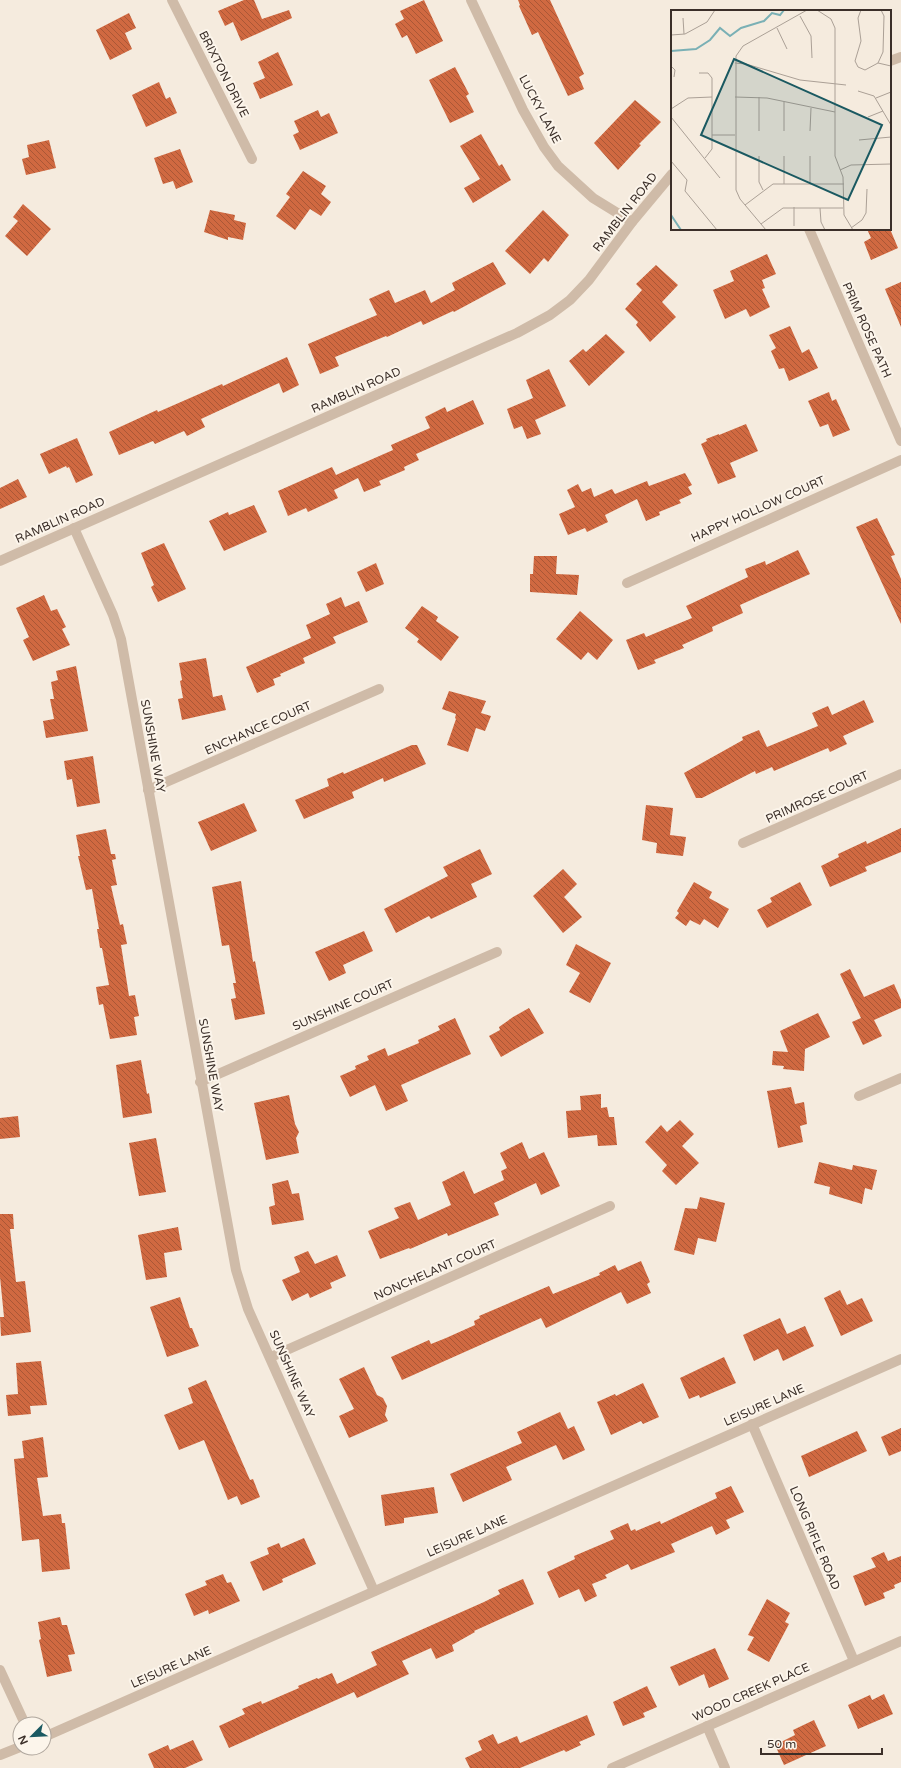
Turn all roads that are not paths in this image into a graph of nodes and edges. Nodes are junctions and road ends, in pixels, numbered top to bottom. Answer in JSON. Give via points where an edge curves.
{"nodes":[{"id":1,"x":172,"y":0,"type":"edge"},
{"id":2,"x":471,"y":0,"type":"edge"},
{"id":3,"x":901,"y":57,"type":"edge"},
{"id":4,"x":891,"y":61,"type":"edge"},
{"id":5,"x":252,"y":159,"type":"dead end"},
{"id":6,"x":671,"y":175,"type":"edge"},
{"id":7,"x":632,"y":222,"type":"junction"},
{"id":8,"x":809,"y":230,"type":"edge"},
{"id":9,"x":901,"y":441,"type":"edge"},
{"id":10,"x":901,"y":460,"type":"edge"},
{"id":11,"x":74,"y":528,"type":"junction"},
{"id":12,"x":0,"y":561,"type":"edge"},
{"id":13,"x":627,"y":583,"type":"dead end"},
{"id":14,"x":378,"y":689,"type":"dead end"},
{"id":15,"x":901,"y":774,"type":"edge"},
{"id":16,"x":148,"y":790,"type":"junction"},
{"id":17,"x":743,"y":843,"type":"dead end"},
{"id":18,"x":496,"y":952,"type":"dead end"},
{"id":19,"x":901,"y":1078,"type":"edge"},
{"id":20,"x":200,"y":1082,"type":"junction"},
{"id":21,"x":859,"y":1096,"type":"dead end"},
{"id":22,"x":610,"y":1206,"type":"dead end"},
{"id":23,"x":271,"y":1357,"type":"junction"},
{"id":24,"x":901,"y":1359,"type":"edge"},
{"id":25,"x":752,"y":1424,"type":"junction"},
{"id":26,"x":374,"y":1591,"type":"junction"},
{"id":27,"x":901,"y":1641,"type":"edge"},
{"id":28,"x":854,"y":1661,"type":"junction"},
{"id":29,"x":0,"y":1670,"type":"edge"},
{"id":30,"x":21,"y":1716,"type":"edge"},
{"id":31,"x":707,"y":1726,"type":"junction"},
{"id":32,"x":52,"y":1733,"type":"edge"},
{"id":33,"x":12,"y":1750,"type":"edge"},
{"id":34,"x":0,"y":1755,"type":"edge"},
{"id":35,"x":612,"y":1768,"type":"edge"},
{"id":36,"x":726,"y":1768,"type":"edge"}],
"edges":[{"from":1,"to":5,"type":"street","name":"BRIXTON DRIVE"},
{"from":2,"to":7,"type":"street","name":"LUCKY LANE","via":[[523,110],[544,147],[558,166],[593,198]]},
{"from":3,"to":4,"type":"street"},
{"from":6,"to":7,"type":"street","name":"RAMBLIN ROAD"},
{"from":7,"to":11,"type":"street","name":"RAMBLIN ROAD","via":[[589,280],[570,300],[550,315],[517,333]]},
{"from":8,"to":9,"type":"street","name":"PRIM ROSE PATH"},
{"from":10,"to":13,"type":"street","name":"HAPPY HOLLOW COURT"},
{"from":11,"to":12,"type":"street","name":"RAMBLIN ROAD"},
{"from":11,"to":16,"type":"street","name":"SUNSHINE WAY","via":[[113,615],[120,639]]},
{"from":14,"to":16,"type":"street","name":"ENCHANCE COURT"},
{"from":15,"to":17,"type":"street","name":"PRIMROSE COURT"},
{"from":16,"to":20,"type":"street","name":"SUNSHINE WAY"},
{"from":18,"to":20,"type":"street","name":"SUNSHINE COURT"},
{"from":19,"to":21,"type":"street"},
{"from":20,"to":23,"type":"street","name":"SUNSHINE WAY","via":[[236,1270],[248,1309]]},
{"from":22,"to":23,"type":"street","name":"NONCHELANT COURT"},
{"from":23,"to":26,"type":"street","name":"SUNSHINE WAY"},
{"from":24,"to":25,"type":"street","name":"LEISURE LANE"},
{"from":25,"to":26,"type":"street","name":"LEISURE LANE"},
{"from":25,"to":28,"type":"street","name":"LONG RIFLE ROAD"},
{"from":26,"to":32,"type":"street","name":"LEISURE LANE"},
{"from":27,"to":28,"type":"street","name":"WOOD CREEK PLACE"},
{"from":28,"to":31,"type":"street","name":"WOOD CREEK PLACE"},
{"from":29,"to":30,"type":"street"},
{"from":31,"to":35,"type":"street","name":"WOOD CREEK PLACE"},
{"from":31,"to":36,"type":"street"},
{"from":33,"to":34,"type":"street"}]}
